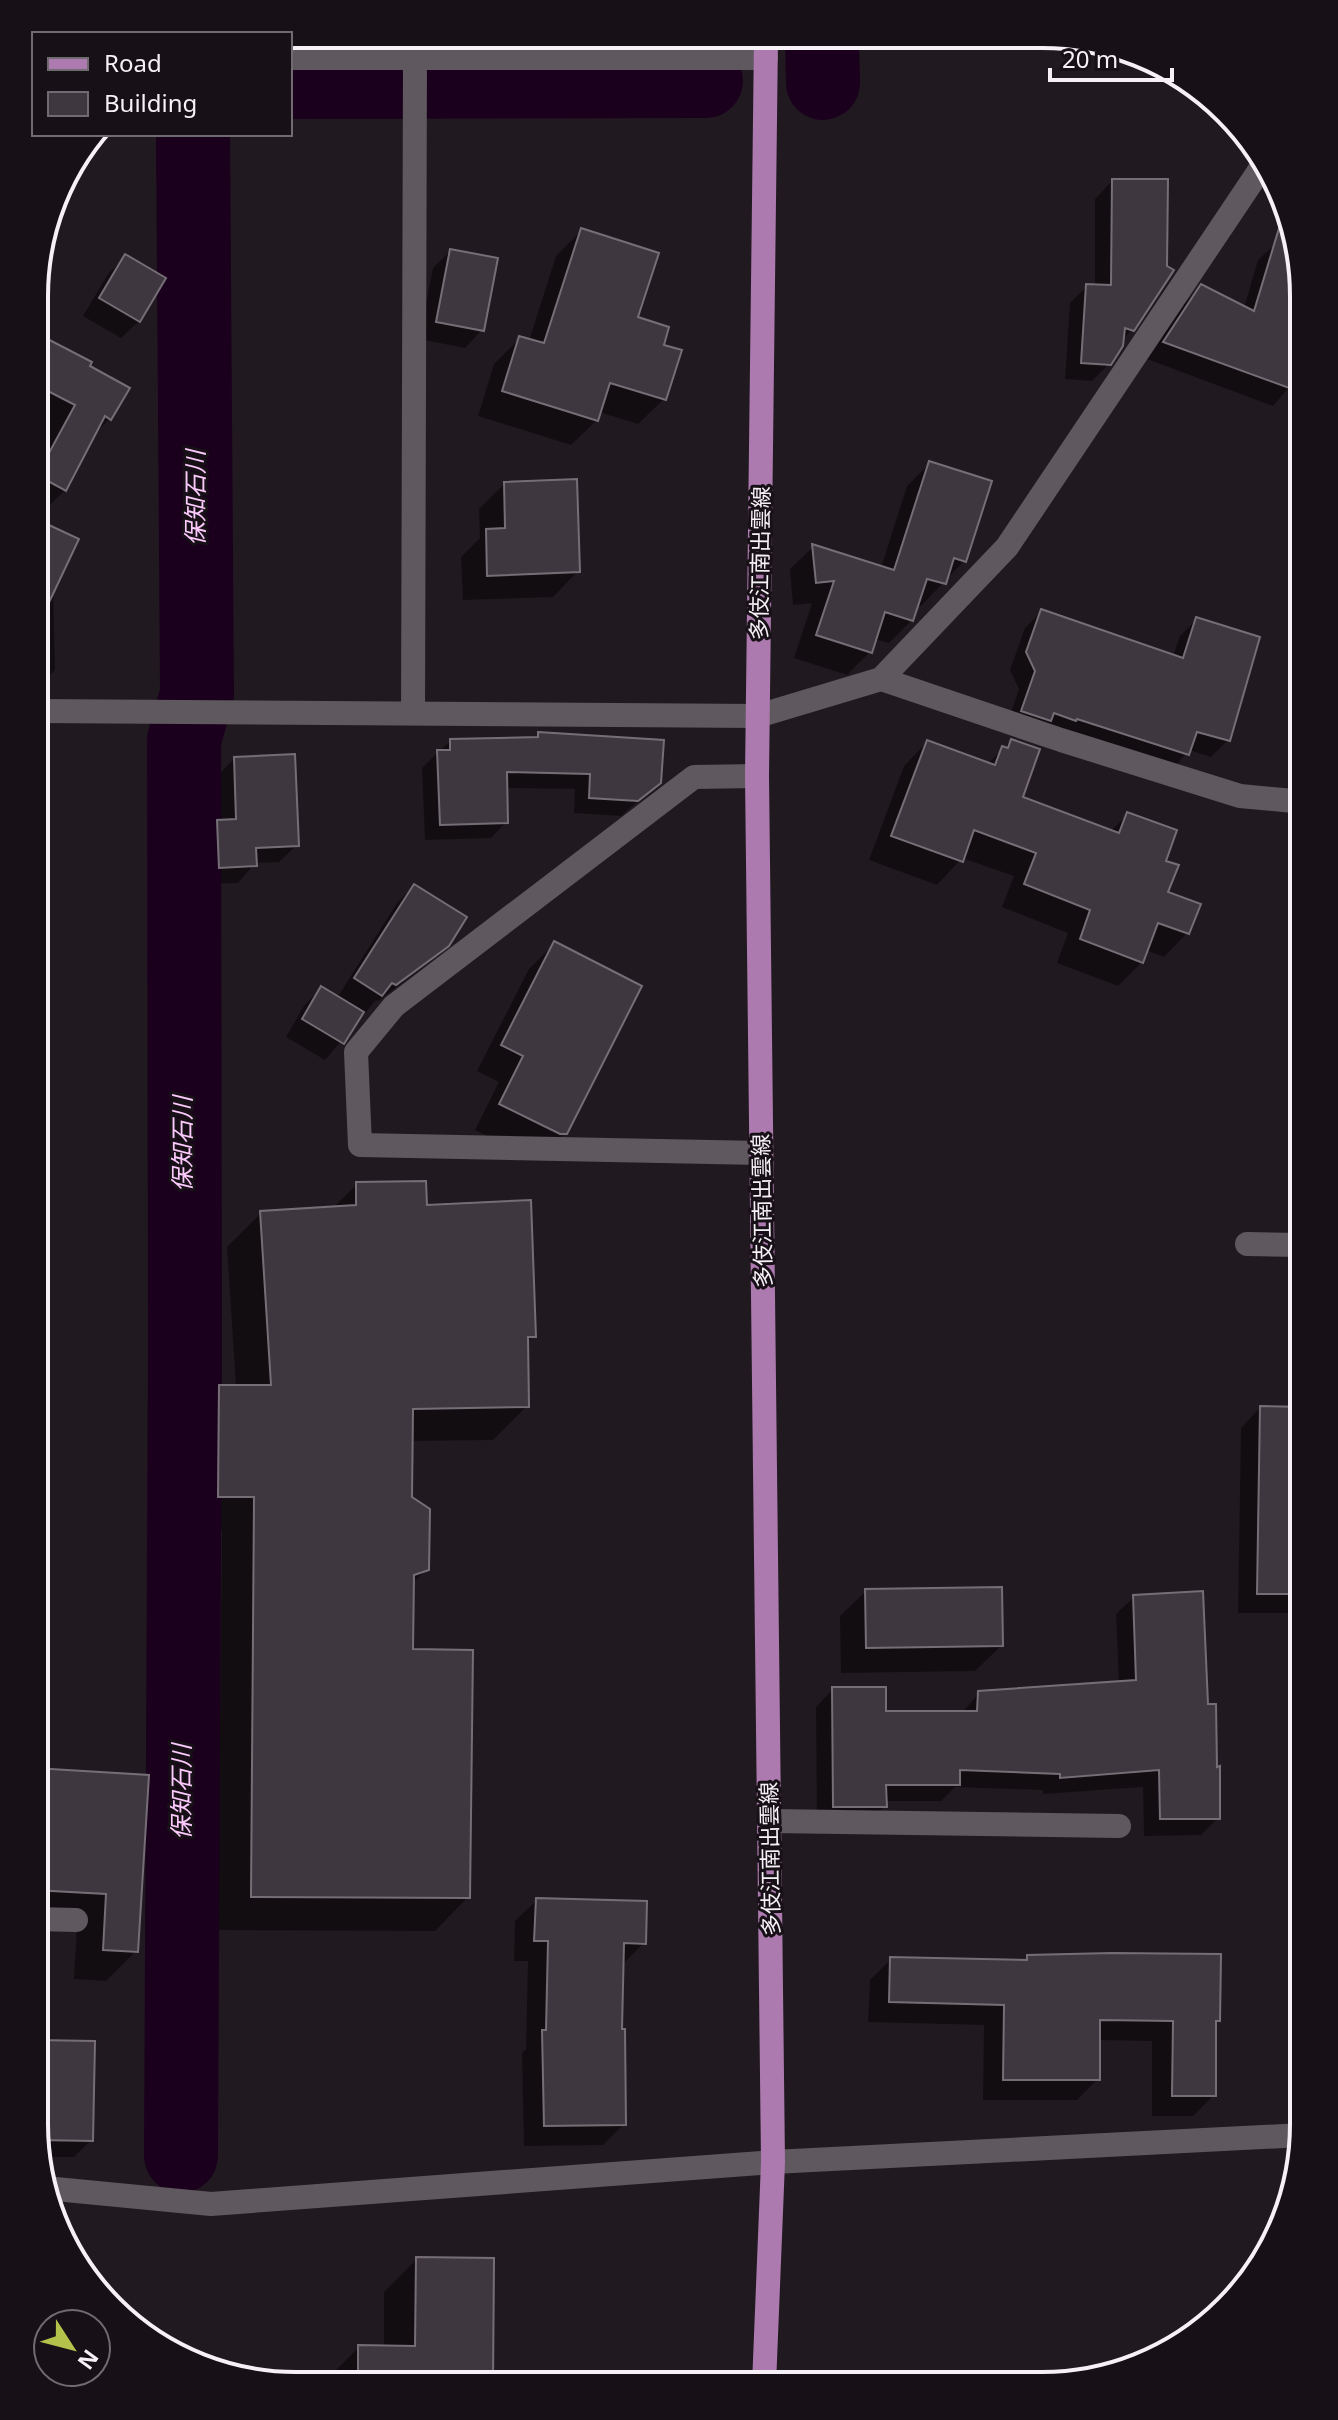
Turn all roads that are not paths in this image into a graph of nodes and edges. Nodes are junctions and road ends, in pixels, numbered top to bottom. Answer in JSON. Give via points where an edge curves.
{"nodes":[{"id":1,"x":766,"y":48,"type":"edge"},
{"id":2,"x":292,"y":58,"type":"edge"},
{"id":3,"x":415,"y":58,"type":"junction"},
{"id":4,"x":1257,"y":174,"type":"edge"},
{"id":5,"x":881,"y":679,"type":"junction"},
{"id":6,"x":48,"y":711,"type":"edge"},
{"id":7,"x":413,"y":712,"type":"junction"},
{"id":8,"x":758,"y":716,"type":"junction"},
{"id":9,"x":757,"y":776,"type":"junction"},
{"id":10,"x":1290,"y":801,"type":"edge"},
{"id":11,"x":761,"y":1153,"type":"junction"},
{"id":12,"x":1247,"y":1244,"type":"dead end"},
{"id":13,"x":1289,"y":1245,"type":"edge"},
{"id":14,"x":770,"y":1821,"type":"junction"},
{"id":15,"x":1119,"y":1826,"type":"dead end"},
{"id":16,"x":48,"y":1919,"type":"edge"},
{"id":17,"x":76,"y":1920,"type":"dead end"},
{"id":18,"x":1289,"y":2136,"type":"edge"},
{"id":19,"x":773,"y":2162,"type":"junction"},
{"id":20,"x":57,"y":2189,"type":"edge"},
{"id":21,"x":765,"y":2372,"type":"edge"}],
"edges":[{"from":1,"to":3,"type":"street"},
{"from":1,"to":8,"type":"main road","name":"多伎江南出雲線"},
{"from":2,"to":3,"type":"street"},
{"from":3,"to":7,"type":"street"},
{"from":4,"to":5,"type":"street","via":[[1007,547]]},
{"from":5,"to":8,"type":"street"},
{"from":5,"to":10,"type":"street","via":[[1240,796]]},
{"from":6,"to":7,"type":"street"},
{"from":7,"to":8,"type":"street"},
{"from":8,"to":9,"type":"main road","name":"多伎江南出雲線"},
{"from":9,"to":11,"type":"main road","name":"多伎江南出雲線"},
{"from":9,"to":11,"type":"street","via":[[694,777],[394,1006],[356,1052],[360,1145]]},
{"from":11,"to":14,"type":"main road","name":"多伎江南出雲線"},
{"from":12,"to":13,"type":"street"},
{"from":14,"to":15,"type":"street"},
{"from":14,"to":19,"type":"main road","name":"多伎江南出雲線"},
{"from":16,"to":17,"type":"street"},
{"from":18,"to":19,"type":"street"},
{"from":19,"to":20,"type":"street","via":[[211,2204]]},
{"from":19,"to":21,"type":"main road","name":"多伎江南出雲線"}]}
